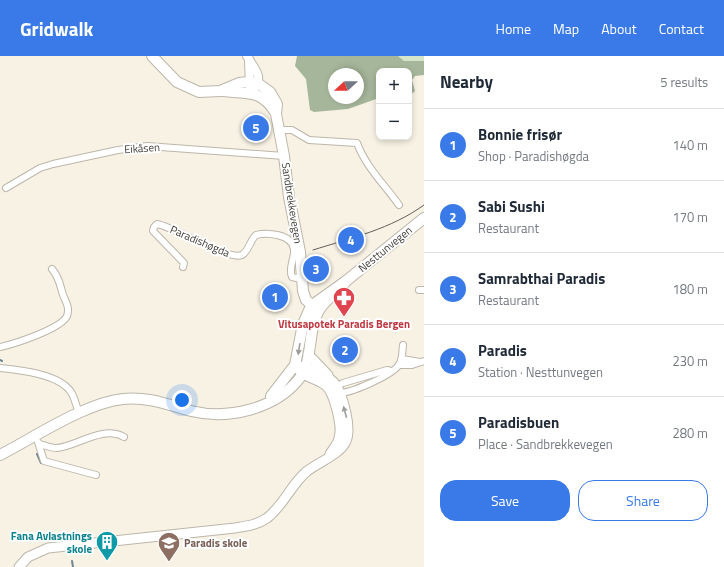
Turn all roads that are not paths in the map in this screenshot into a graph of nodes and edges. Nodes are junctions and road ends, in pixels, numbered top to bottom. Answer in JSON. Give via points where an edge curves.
{"nodes":[{"id":1,"x":152,"y":56,"type":"edge"},
{"id":2,"x":248,"y":57,"type":"edge"},
{"id":3,"x":248,"y":82,"type":"junction"},
{"id":4,"x":259,"y":84,"type":"junction"},
{"id":5,"x":223,"y":91,"type":"junction"},
{"id":6,"x":251,"y":93,"type":"junction"},
{"id":7,"x":276,"y":114,"type":"junction"},
{"id":8,"x":280,"y":130,"type":"junction"},
{"id":9,"x":284,"y":156,"type":"junction"},
{"id":10,"x":6,"y":188,"type":"dead end"},
{"id":11,"x":399,"y":205,"type":"dead end"},
{"id":12,"x":424,"y":218,"type":"edge"},
{"id":13,"x":182,"y":266,"type":"dead end"},
{"id":14,"x":52,"y":269,"type":"dead end"},
{"id":15,"x":301,"y":279,"type":"junction"},
{"id":16,"x":315,"y":308,"type":"junction"},
{"id":17,"x":403,"y":345,"type":"dead end"},
{"id":18,"x":0,"y":347,"type":"edge"},
{"id":19,"x":308,"y":354,"type":"junction"},
{"id":20,"x":402,"y":359,"type":"junction"},
{"id":21,"x":422,"y":361,"type":"edge"},
{"id":22,"x":399,"y":365,"type":"junction"},
{"id":23,"x":295,"y":366,"type":"junction"},
{"id":24,"x":0,"y":368,"type":"edge"},
{"id":25,"x":303,"y":373,"type":"junction"},
{"id":26,"x":334,"y":388,"type":"junction"},
{"id":27,"x":264,"y":404,"type":"junction"},
{"id":28,"x":79,"y":413,"type":"junction"},
{"id":29,"x":124,"y":437,"type":"dead end"},
{"id":30,"x":37,"y":440,"type":"junction"},
{"id":31,"x":0,"y":455,"type":"edge"},
{"id":32,"x":96,"y":475,"type":"dead end"},
{"id":33,"x":19,"y":567,"type":"edge"}],
"edges":[{"from":1,"to":5,"type":"main road","via":[[187,88],[205,92]]},
{"from":2,"to":3,"type":"street"},
{"from":2,"to":4,"type":"street","via":[[257,70]]},
{"from":3,"to":4,"type":"main road"},
{"from":3,"to":5,"type":"main road","via":[[239,83]]},
{"from":3,"to":6,"type":"street"},
{"from":4,"to":6,"type":"street"},
{"from":4,"to":7,"type":"main road","name":"Sandbrekkevegen","via":[[274,98],[277,104]]},
{"from":5,"to":6,"type":"main road"},
{"from":6,"to":7,"type":"main road","via":[[264,98]]},
{"from":7,"to":8,"type":"main road","name":"Sandbrekkevegen"},
{"from":8,"to":9,"type":"main road","name":"Sandbrekkevegen"},
{"from":8,"to":11,"type":"street","via":[[292,130],[309,140],[356,143],[372,172]]},
{"from":9,"to":10,"type":"street","name":"Eikåsen","via":[[147,146],[53,164],[40,168]]},
{"from":9,"to":15,"type":"main road","name":"Sandbrekkevegen","via":[[300,252]]},
{"from":12,"to":16,"type":"main road","name":"Nesttunvegen"},
{"from":13,"to":15,"type":"street","name":"Paradishøgda","via":[[184,263],[153,231],[157,224],[238,256],[245,252],[256,235],[281,236],[290,242],[294,249],[292,277]]},
{"from":14,"to":18,"type":"street","via":[[58,276],[66,301],[66,316],[56,326]]},
{"from":15,"to":16,"type":"main road","name":"Sandbrekkevegen","via":[[304,297]]},
{"from":16,"to":19,"type":"main road"},
{"from":16,"to":23,"type":"main road","name":"Nesttunvegen","one_way":true,"via":[[303,324]]},
{"from":17,"to":20,"type":"street"},
{"from":19,"to":25,"type":"main road"},
{"from":19,"to":26,"type":"main road"},
{"from":20,"to":21,"type":"street"},
{"from":20,"to":22,"type":"street"},
{"from":21,"to":22,"type":"street","via":[[412,365]]},
{"from":22,"to":26,"type":"street","via":[[392,371],[387,370]]},
{"from":23,"to":25,"type":"main road"},
{"from":23,"to":27,"type":"main road"},
{"from":24,"to":28,"type":"street","via":[[22,370],[62,384],[71,392]]},
{"from":25,"to":26,"type":"main road"},
{"from":25,"to":27,"type":"main road","via":[[280,396]]},
{"from":26,"to":33,"type":"main road","via":[[341,430],[330,456],[301,477],[274,511],[256,524],[48,548],[28,557]]},
{"from":27,"to":28,"type":"main road","via":[[240,412],[207,414],[157,401],[124,398],[102,403]]},
{"from":28,"to":30,"type":"main road"},
{"from":29,"to":30,"type":"street","via":[[116,434],[99,435],[57,448]]},
{"from":30,"to":31,"type":"main road"},
{"from":30,"to":32,"type":"street","via":[[44,461]]}]}
